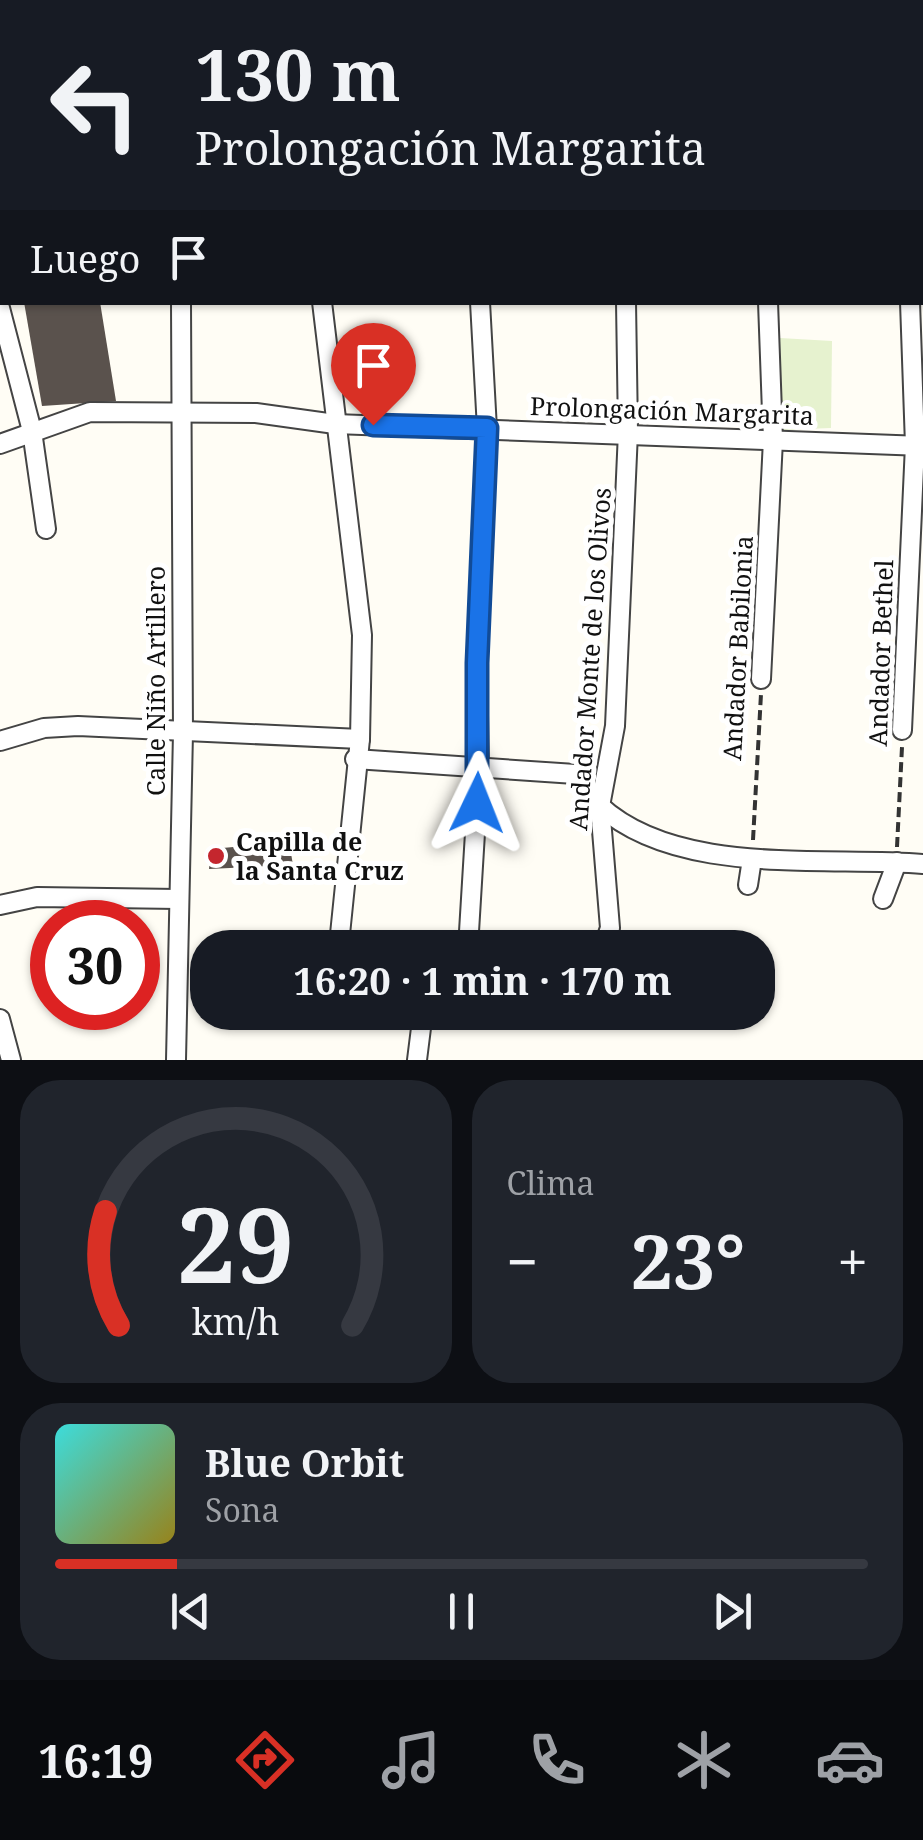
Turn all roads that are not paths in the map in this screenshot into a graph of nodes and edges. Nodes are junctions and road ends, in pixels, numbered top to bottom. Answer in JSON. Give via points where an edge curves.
{"nodes":[{"id":1,"x":181,"y":305,"type":"edge"},
{"id":2,"x":322,"y":305,"type":"edge"},
{"id":3,"x":480,"y":305,"type":"edge"},
{"id":4,"x":626,"y":305,"type":"edge"},
{"id":5,"x":768,"y":305,"type":"edge"},
{"id":6,"x":910,"y":305,"type":"edge"},
{"id":7,"x":0,"y":308,"type":"edge"},
{"id":8,"x":181,"y":410,"type":"junction"},
{"id":9,"x":335,"y":424,"type":"junction"},
{"id":10,"x":487,"y":428,"type":"junction"},
{"id":11,"x":32,"y":432,"type":"junction"},
{"id":12,"x":628,"y":432,"type":"junction"},
{"id":13,"x":772,"y":440,"type":"junction"},
{"id":14,"x":0,"y":444,"type":"edge"},
{"id":15,"x":919,"y":446,"type":"edge"},
{"id":16,"x":46,"y":529,"type":"dead end"},
{"id":17,"x":761,"y":679,"type":"road end"},
{"id":18,"x":902,"y":730,"type":"road end"},
{"id":19,"x":183,"y":733,"type":"junction"},
{"id":20,"x":360,"y":739,"type":"junction"},
{"id":21,"x":0,"y":741,"type":"edge"},
{"id":22,"x":354,"y":759,"type":"junction"},
{"id":23,"x":479,"y":767,"type":"junction"},
{"id":24,"x":600,"y":806,"type":"junction"},
{"id":25,"x":752,"y":859,"type":"junction"},
{"id":26,"x":897,"y":862,"type":"junction"},
{"id":27,"x":923,"y":864,"type":"edge"},
{"id":28,"x":748,"y":885,"type":"dead end"},
{"id":29,"x":178,"y":899,"type":"junction"},
{"id":30,"x":883,"y":899,"type":"dead end"},
{"id":31,"x":0,"y":906,"type":"edge"},
{"id":32,"x":344,"y":930,"type":"edge"},
{"id":33,"x":469,"y":930,"type":"edge"},
{"id":34,"x":609,"y":930,"type":"edge"},
{"id":35,"x":0,"y":1019,"type":"edge"},
{"id":36,"x":421,"y":1030,"type":"edge"},
{"id":37,"x":11,"y":1060,"type":"edge"},
{"id":38,"x":176,"y":1060,"type":"edge"},
{"id":39,"x":417,"y":1060,"type":"edge"}],
"edges":[{"from":1,"to":8,"type":"street","name":"Calle Niño Artillero"},
{"from":2,"to":9,"type":"street"},
{"from":3,"to":10,"type":"street"},
{"from":4,"to":12,"type":"street","name":"Andador Monte de los Olivos"},
{"from":5,"to":13,"type":"street","name":"Andador Babilonia"},
{"from":6,"to":15,"type":"street","name":"Andador Bethel"},
{"from":7,"to":11,"type":"street"},
{"from":8,"to":9,"type":"street","name":"Prolongación Margarita"},
{"from":8,"to":11,"type":"street","name":"Prolongación Margarita","via":[[90,412]]},
{"from":8,"to":19,"type":"street","name":"Calle Niño Artillero"},
{"from":9,"to":10,"type":"street","name":"Prolongación Margarita"},
{"from":9,"to":20,"type":"street","via":[[362,635]]},
{"from":10,"to":12,"type":"street","name":"Prolongación Margarita"},
{"from":10,"to":23,"type":"street"},
{"from":11,"to":14,"type":"street","name":"Prolongación Margarita"},
{"from":11,"to":16,"type":"street"},
{"from":12,"to":13,"type":"street","name":"Prolongación Margarita"},
{"from":12,"to":24,"type":"street","name":"Andador Monte de los Olivos","via":[[614,726]]},
{"from":13,"to":15,"type":"street","name":"Prolongación Margarita"},
{"from":13,"to":17,"type":"street","name":"Andador Babilonia"},
{"from":15,"to":18,"type":"street","name":"Andador Bethel"},
{"from":19,"to":20,"type":"street"},
{"from":19,"to":21,"type":"street","via":[[78,726]]},
{"from":19,"to":29,"type":"street","name":"Calle Niño Artillero"},
{"from":20,"to":22,"type":"street"},
{"from":22,"to":23,"type":"street"},
{"from":22,"to":32,"type":"street"},
{"from":23,"to":24,"type":"street","via":[[575,774]]},
{"from":23,"to":33,"type":"street"},
{"from":24,"to":25,"type":"street","via":[[664,843]]},
{"from":24,"to":34,"type":"street","name":"Andador Monte de los Olivos"},
{"from":25,"to":26,"type":"street"},
{"from":25,"to":28,"type":"street"},
{"from":26,"to":27,"type":"street"},
{"from":26,"to":30,"type":"street"},
{"from":29,"to":31,"type":"street","via":[[37,897]]},
{"from":29,"to":38,"type":"street","name":"Calle Niño Artillero"},
{"from":35,"to":37,"type":"street"},
{"from":36,"to":39,"type":"street"}]}
